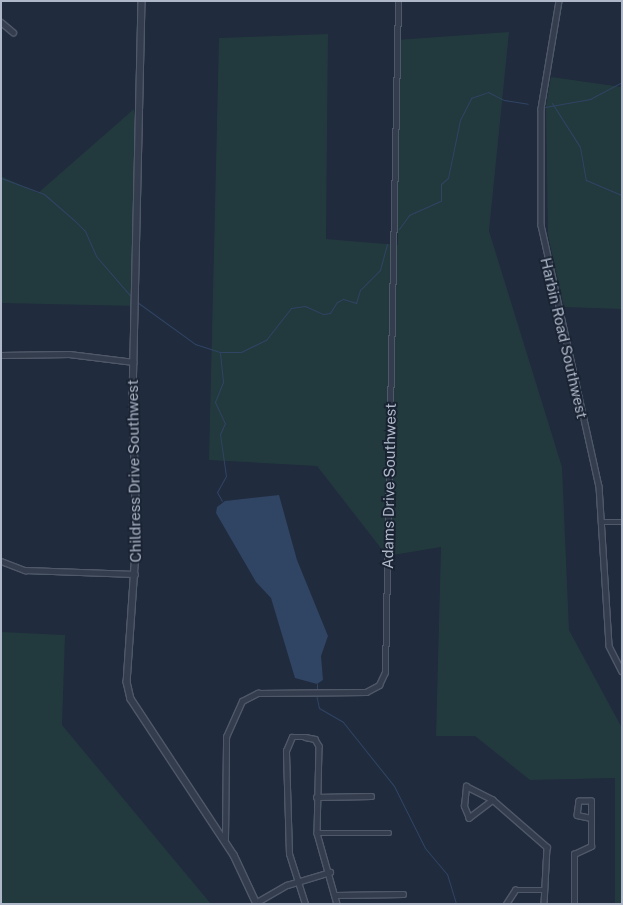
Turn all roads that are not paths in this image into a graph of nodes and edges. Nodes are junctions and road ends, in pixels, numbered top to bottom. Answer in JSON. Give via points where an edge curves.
{"nodes":[{"id":1,"x":142,"y":1,"type":"edge"},
{"id":2,"x":398,"y":1,"type":"edge"},
{"id":3,"x":559,"y":1,"type":"edge"},
{"id":4,"x":1,"y":22,"type":"edge"},
{"id":5,"x":13,"y":32,"type":"dead end"},
{"id":6,"x":1,"y":355,"type":"edge"},
{"id":7,"x":134,"y":362,"type":"junction"},
{"id":8,"x":602,"y":522,"type":"junction"},
{"id":9,"x":622,"y":522,"type":"edge"},
{"id":10,"x":1,"y":561,"type":"edge"},
{"id":11,"x":135,"y":574,"type":"junction"},
{"id":12,"x":622,"y":671,"type":"edge"},
{"id":13,"x":371,"y":796,"type":"dead end"},
{"id":14,"x":316,"y":797,"type":"junction"},
{"id":15,"x":493,"y":800,"type":"junction"},
{"id":16,"x":591,"y":818,"type":"junction"},
{"id":17,"x":317,"y":833,"type":"junction"},
{"id":18,"x":389,"y":833,"type":"dead end"},
{"id":19,"x":225,"y":840,"type":"junction"},
{"id":20,"x":330,"y":872,"type":"junction"},
{"id":21,"x":300,"y":883,"type":"junction"},
{"id":22,"x":544,"y":890,"type":"junction"},
{"id":23,"x":403,"y":894,"type":"dead end"},
{"id":24,"x":336,"y":895,"type":"junction"},
{"id":25,"x":257,"y":903,"type":"edge"},
{"id":26,"x":305,"y":904,"type":"edge"},
{"id":27,"x":337,"y":904,"type":"edge"},
{"id":28,"x":506,"y":904,"type":"edge"},
{"id":29,"x":544,"y":904,"type":"edge"},
{"id":30,"x":574,"y":904,"type":"edge"}],
"edges":[{"from":1,"to":7,"type":"street","name":"Childress Drive Southwest"},
{"from":2,"to":19,"type":"street","name":"Adams Drive Southwest","via":[[385,672],[379,684],[366,692],[258,693],[242,701],[226,737]]},
{"from":3,"to":8,"type":"street","name":"Harbin Road Southwest","via":[[540,109],[541,225],[599,486]]},
{"from":4,"to":5,"type":"street"},
{"from":6,"to":7,"type":"street","via":[[69,354]]},
{"from":7,"to":11,"type":"street","name":"Childress Drive Southwest"},
{"from":8,"to":9,"type":"street"},
{"from":8,"to":12,"type":"street","name":"Harbin Road Southwest","via":[[608,646]]},
{"from":10,"to":11,"type":"street","via":[[25,570]]},
{"from":11,"to":19,"type":"street","name":"Childress Drive Southwest","via":[[128,692]]},
{"from":13,"to":14,"type":"street"},
{"from":14,"to":17,"type":"street"},
{"from":14,"to":21,"type":"street","via":[[318,746],[315,740],[292,737],[286,752],[288,854]]},
{"from":15,"to":15,"type":"street","via":[[466,786],[466,817],[476,814]]},
{"from":15,"to":22,"type":"street","via":[[543,840],[547,847]]},
{"from":16,"to":16,"type":"street","via":[[591,801],[577,802],[577,815]]},
{"from":16,"to":30,"type":"street","via":[[590,850],[574,854]]},
{"from":17,"to":18,"type":"street"},
{"from":17,"to":20,"type":"street"},
{"from":19,"to":25,"type":"street","name":"Childress Drive Southwest"},
{"from":20,"to":21,"type":"street"},
{"from":20,"to":24,"type":"street"},
{"from":21,"to":25,"type":"street","via":[[287,885]]},
{"from":21,"to":26,"type":"street"},
{"from":22,"to":28,"type":"street","via":[[515,890]]},
{"from":22,"to":29,"type":"street"},
{"from":23,"to":24,"type":"street"},
{"from":24,"to":27,"type":"street"}]}
